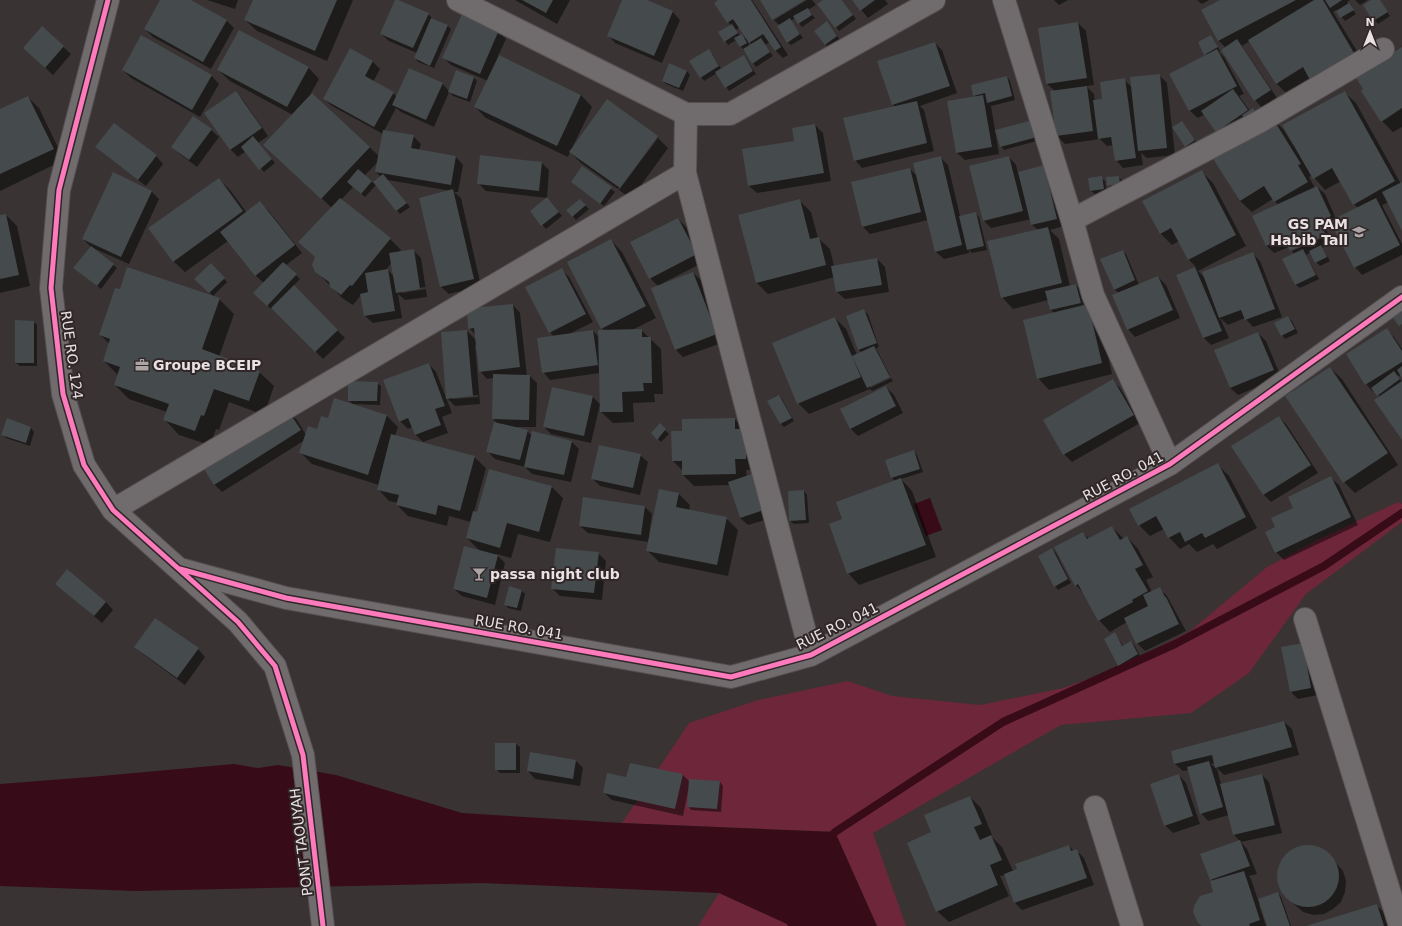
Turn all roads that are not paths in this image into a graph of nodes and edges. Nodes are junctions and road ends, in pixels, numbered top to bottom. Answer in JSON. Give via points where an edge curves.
{"nodes":[{"id":1,"x":108,"y":0,"type":"edge"},
{"id":2,"x":458,"y":0,"type":"edge"},
{"id":3,"x":934,"y":0,"type":"edge"},
{"id":4,"x":1004,"y":0,"type":"edge"},
{"id":5,"x":1383,"y":50,"type":"dead end"},
{"id":6,"x":686,"y":114,"type":"junction"},
{"id":7,"x":685,"y":173,"type":"junction"},
{"id":8,"x":1072,"y":220,"type":"junction"},
{"id":9,"x":1402,"y":297,"type":"edge"},
{"id":10,"x":1170,"y":464,"type":"junction"},
{"id":11,"x":113,"y":510,"type":"junction"},
{"id":12,"x":180,"y":569,"type":"junction"},
{"id":13,"x":1305,"y":619,"type":"dead end"},
{"id":14,"x":811,"y":655,"type":"junction"},
{"id":15,"x":303,"y":755,"type":"joint"},
{"id":16,"x":1095,"y":807,"type":"dead end"},
{"id":17,"x":323,"y":926,"type":"edge"},
{"id":18,"x":1132,"y":926,"type":"edge"},
{"id":19,"x":1400,"y":926,"type":"edge"}],
"edges":[{"from":1,"to":11,"type":"street","name":"RUE RO. 124","via":[[59,190],[51,288],[63,394],[84,465]]},
{"from":2,"to":6,"type":"street"},
{"from":3,"to":6,"type":"street","via":[[730,114]]},
{"from":4,"to":8,"type":"street"},
{"from":5,"to":8,"type":"street","via":[[1259,122]]},
{"from":6,"to":7,"type":"street"},
{"from":7,"to":11,"type":"street"},
{"from":7,"to":14,"type":"street"},
{"from":8,"to":10,"type":"street","via":[[1093,295]]},
{"from":9,"to":10,"type":"street","name":"RUE RO. 041"},
{"from":10,"to":14,"type":"street","name":"RUE RO. 041"},
{"from":11,"to":12,"type":"street","name":"RUE RO. 124"},
{"from":12,"to":14,"type":"street","name":"RUE RO. 041","via":[[286,598],[731,676]]},
{"from":12,"to":15,"type":"street","name":"RUE RO. 124","via":[[238,622],[275,666]]},
{"from":13,"to":19,"type":"street"},
{"from":15,"to":17,"type":"street","name":"PONT TAOUYAH"},
{"from":16,"to":18,"type":"street"}]}
